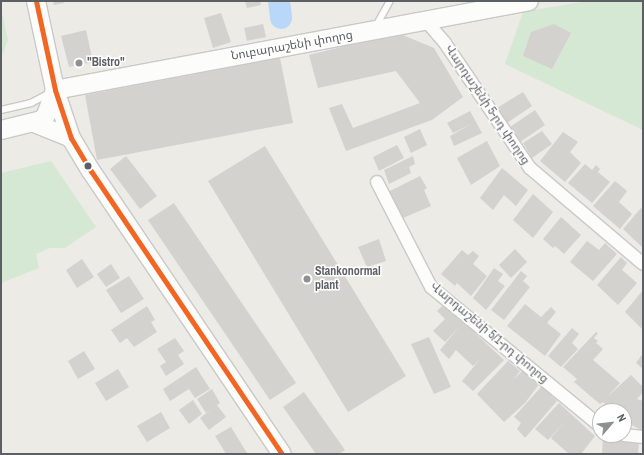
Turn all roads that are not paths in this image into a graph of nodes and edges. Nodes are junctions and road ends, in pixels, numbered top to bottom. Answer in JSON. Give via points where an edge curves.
{"nodes":[{"id":1,"x":36,"y":1,"type":"edge"},
{"id":2,"x":390,"y":1,"type":"edge"},
{"id":3,"x":529,"y":1,"type":"edge"},
{"id":4,"x":506,"y":3,"type":"edge"},
{"id":5,"x":426,"y":21,"type":"junction"},
{"id":6,"x":373,"y":31,"type":"junction"},
{"id":7,"x":55,"y":90,"type":"junction"},
{"id":8,"x":1,"y":110,"type":"edge"},
{"id":9,"x":34,"y":123,"type":"junction"},
{"id":10,"x":1,"y":130,"type":"edge"},
{"id":11,"x":71,"y":138,"type":"junction"},
{"id":12,"x":377,"y":182,"type":"dead end"},
{"id":13,"x":643,"y":264,"type":"edge"},
{"id":14,"x":592,"y":419,"type":"edge"},
{"id":15,"x":632,"y":436,"type":"edge"},
{"id":16,"x":643,"y":437,"type":"edge"},
{"id":17,"x":282,"y":454,"type":"edge"}],
"edges":[{"from":1,"to":7,"type":"main road"},
{"from":2,"to":6,"type":"lane"},
{"from":3,"to":4,"type":"main road","name":"Նուբարաշենի փողոց"},
{"from":4,"to":5,"type":"main road","name":"Նուբարաշենի փողոց"},
{"from":5,"to":6,"type":"main road","name":"Նուբարաշենի փողոց"},
{"from":5,"to":13,"type":"street","name":"Վարդաշենի 5-րդ փողոց","via":[[445,43],[530,168]]},
{"from":6,"to":7,"type":"main road","name":"Նուբարաշենի փողոց"},
{"from":7,"to":8,"type":"lane","via":[[30,103]]},
{"from":7,"to":9,"type":"main road","via":[[46,115]]},
{"from":7,"to":11,"type":"main road"},
{"from":9,"to":10,"type":"main road"},
{"from":9,"to":11,"type":"main road"},
{"from":11,"to":17,"type":"main road"},
{"from":12,"to":14,"type":"street","name":"Վարդաշենի 5/1-րդ փողոց","via":[[431,287]]},
{"from":15,"to":16,"type":"street"}]}
